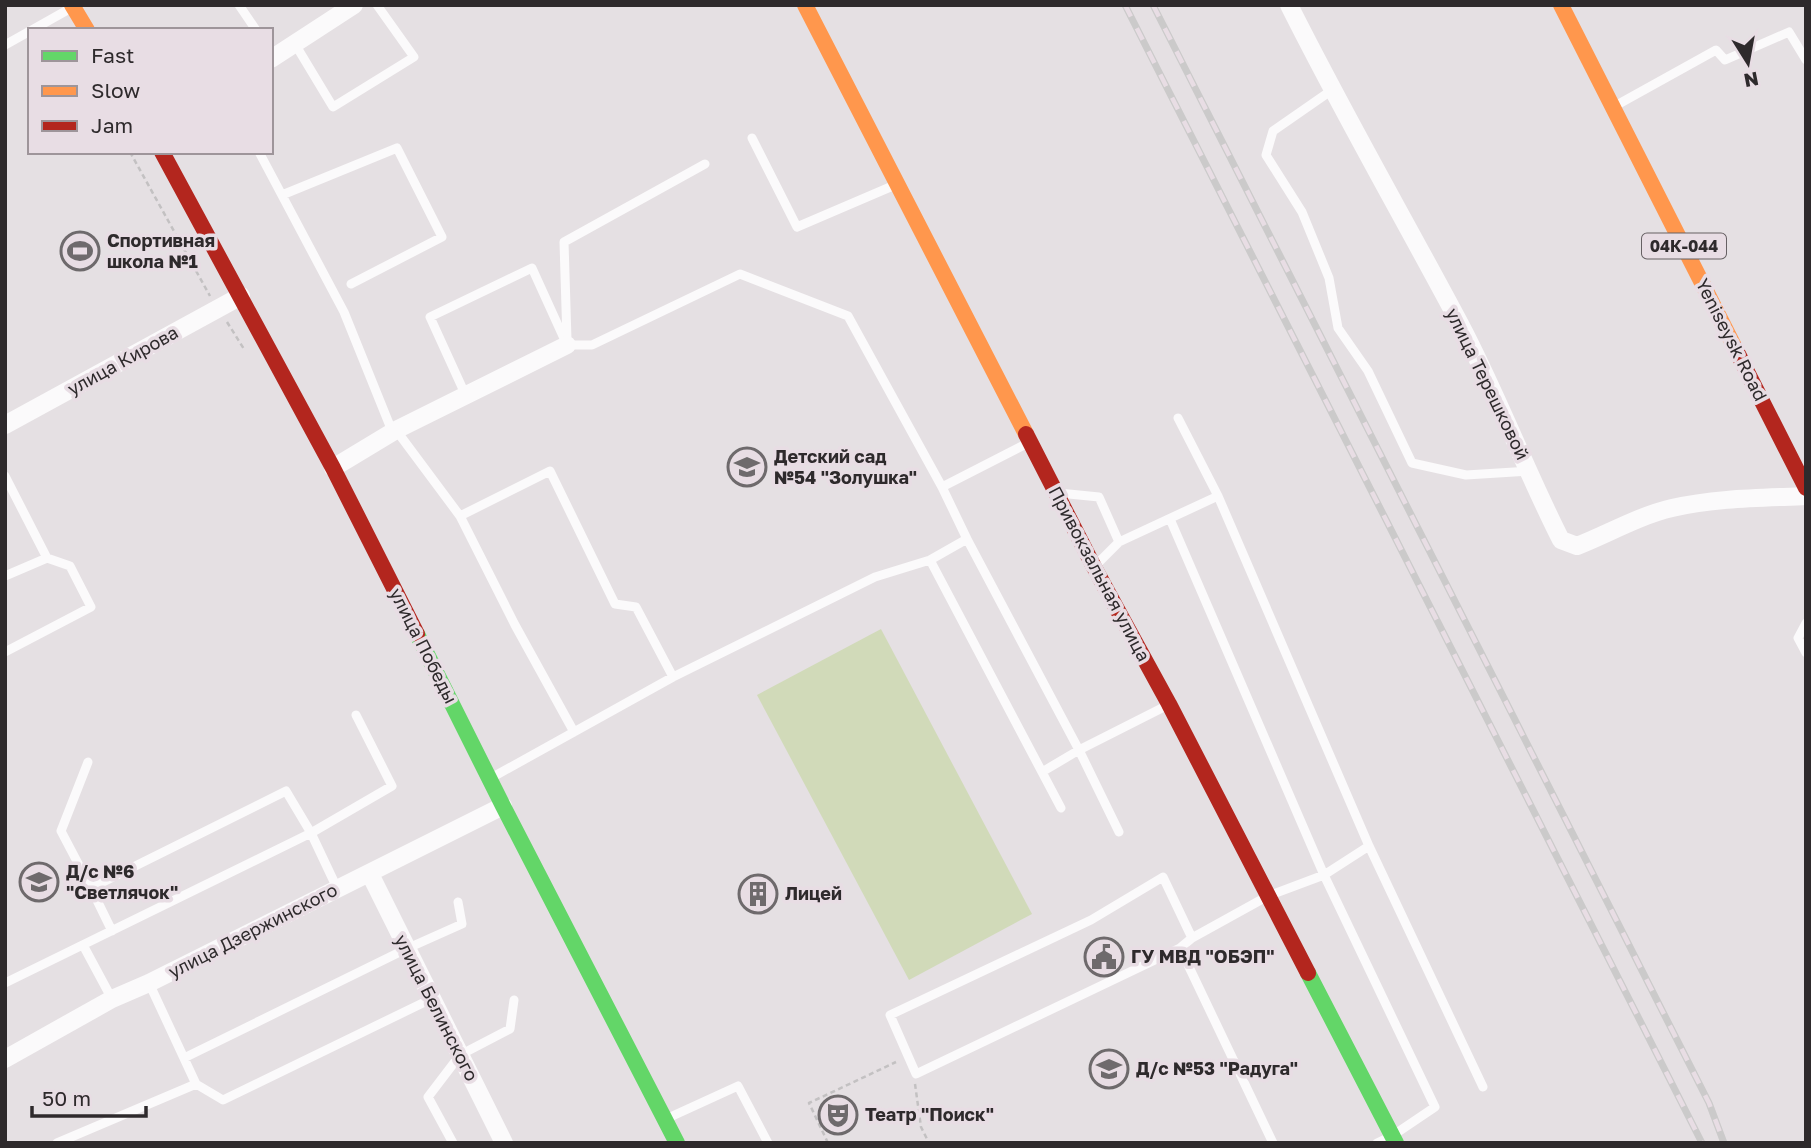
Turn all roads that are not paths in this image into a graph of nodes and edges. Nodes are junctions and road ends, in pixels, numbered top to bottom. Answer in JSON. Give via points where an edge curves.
{"nodes":[{"id":1,"x":239,"y":5,"type":"edge"},
{"id":2,"x":354,"y":5,"type":"edge"},
{"id":3,"x":377,"y":5,"type":"edge"},
{"id":4,"x":805,"y":5,"type":"edge"},
{"id":5,"x":1289,"y":5,"type":"edge"},
{"id":6,"x":1561,"y":5,"type":"edge"},
{"id":7,"x":72,"y":6,"type":"edge"},
{"id":8,"x":34,"y":28,"type":"edge"},
{"id":9,"x":86,"y":28,"type":"edge"},
{"id":10,"x":255,"y":28,"type":"edge"},
{"id":11,"x":28,"y":32,"type":"edge"},
{"id":12,"x":295,"y":44,"type":"junction"},
{"id":13,"x":5,"y":45,"type":"edge"},
{"id":14,"x":273,"y":55,"type":"edge"},
{"id":15,"x":1806,"y":60,"type":"edge"},
{"id":16,"x":1332,"y":90,"type":"junction"},
{"id":17,"x":1614,"y":107,"type":"junction"},
{"id":18,"x":752,"y":138,"type":"dead end"},
{"id":19,"x":163,"y":154,"type":"edge"},
{"id":20,"x":260,"y":154,"type":"edge"},
{"id":21,"x":705,"y":164,"type":"dead end"},
{"id":22,"x":896,"y":184,"type":"junction"},
{"id":23,"x":282,"y":195,"type":"junction"},
{"id":24,"x":351,"y":284,"type":"dead end"},
{"id":25,"x":241,"y":296,"type":"junction"},
{"id":26,"x":567,"y":345,"type":"junction"},
{"id":27,"x":466,"y":396,"type":"junction"},
{"id":28,"x":1178,"y":418,"type":"dead end"},
{"id":29,"x":5,"y":425,"type":"edge"},
{"id":30,"x":396,"y":430,"type":"junction"},
{"id":31,"x":1030,"y":442,"type":"junction"},
{"id":32,"x":333,"y":468,"type":"junction"},
{"id":33,"x":1530,"y":471,"type":"junction"},
{"id":34,"x":5,"y":476,"type":"edge"},
{"id":35,"x":942,"y":487,"type":"junction"},
{"id":36,"x":1806,"y":488,"type":"edge"},
{"id":37,"x":1056,"y":493,"type":"junction"},
{"id":38,"x":1218,"y":496,"type":"junction"},
{"id":39,"x":1806,"y":496,"type":"edge"},
{"id":40,"x":460,"y":516,"type":"junction"},
{"id":41,"x":1170,"y":519,"type":"junction"},
{"id":42,"x":967,"y":539,"type":"junction"},
{"id":43,"x":1119,"y":542,"type":"junction"},
{"id":44,"x":47,"y":558,"type":"junction"},
{"id":45,"x":930,"y":560,"type":"junction"},
{"id":46,"x":1094,"y":567,"type":"junction"},
{"id":47,"x":5,"y":576,"type":"edge"},
{"id":48,"x":1806,"y":624,"type":"edge"},
{"id":49,"x":5,"y":652,"type":"edge"},
{"id":50,"x":1806,"y":653,"type":"edge"},
{"id":51,"x":673,"y":677,"type":"junction"},
{"id":52,"x":1169,"y":704,"type":"junction"},
{"id":53,"x":356,"y":715,"type":"dead end"},
{"id":54,"x":574,"y":732,"type":"junction"},
{"id":55,"x":1079,"y":750,"type":"junction"},
{"id":56,"x":89,"y":762,"type":"dead end"},
{"id":57,"x":1042,"y":772,"type":"junction"},
{"id":58,"x":489,"y":779,"type":"junction"},
{"id":59,"x":502,"y":806,"type":"junction"},
{"id":60,"x":1061,"y":808,"type":"dead end"},
{"id":61,"x":1119,"y":832,"type":"dead end"},
{"id":62,"x":311,"y":833,"type":"junction"},
{"id":63,"x":1369,"y":846,"type":"junction"},
{"id":64,"x":370,"y":874,"type":"junction"},
{"id":65,"x":1324,"y":876,"type":"junction"},
{"id":66,"x":91,"y":888,"type":"junction"},
{"id":67,"x":337,"y":888,"type":"junction"},
{"id":68,"x":1268,"y":896,"type":"junction"},
{"id":69,"x":458,"y":902,"type":"dead end"},
{"id":70,"x":111,"y":931,"type":"junction"},
{"id":71,"x":1192,"y":938,"type":"junction"},
{"id":72,"x":83,"y":945,"type":"junction"},
{"id":73,"x":1180,"y":948,"type":"junction"},
{"id":74,"x":406,"y":949,"type":"junction"},
{"id":75,"x":149,"y":982,"type":"junction"},
{"id":76,"x":5,"y":983,"type":"edge"},
{"id":77,"x":112,"y":999,"type":"junction"},
{"id":78,"x":431,"y":999,"type":"junction"},
{"id":79,"x":514,"y":1000,"type":"dead end"},
{"id":80,"x":460,"y":1055,"type":"junction"},
{"id":81,"x":184,"y":1058,"type":"junction"},
{"id":82,"x":5,"y":1059,"type":"edge"},
{"id":83,"x":195,"y":1084,"type":"junction"},
{"id":84,"x":1483,"y":1087,"type":"dead end"},
{"id":85,"x":665,"y":1119,"type":"junction"},
{"id":86,"x":1388,"y":1141,"type":"edge"},
{"id":87,"x":57,"y":1143,"type":"edge"},
{"id":88,"x":453,"y":1143,"type":"edge"},
{"id":89,"x":504,"y":1143,"type":"edge"},
{"id":90,"x":677,"y":1143,"type":"edge"},
{"id":91,"x":768,"y":1143,"type":"edge"},
{"id":92,"x":1273,"y":1143,"type":"edge"}],
"edges":[{"from":1,"to":10,"type":"lane"},
{"from":2,"to":12,"type":"street"},
{"from":3,"to":12,"type":"lane","via":[[414,57],[333,107]]},
{"from":4,"to":22,"type":"street","name":"Привокзальная улица"},
{"from":5,"to":16,"type":"street","name":"улица Терешковой"},
{"from":6,"to":17,"type":"street","name":"Yeniseysk Road","number":"04К-044"},
{"from":7,"to":8,"type":"lane"},
{"from":7,"to":9,"type":"street"},
{"from":11,"to":13,"type":"lane"},
{"from":12,"to":14,"type":"street"},
{"from":15,"to":17,"type":"lane","via":[[1789,32],[1725,60],[1716,50]]},
{"from":16,"to":33,"type":"street","name":"улица Терешковой","via":[[1461,326]]},
{"from":16,"to":33,"type":"lane","via":[[1273,131],[1266,155],[1302,212],[1329,278],[1338,328],[1368,371],[1412,463],[1466,475]]},
{"from":17,"to":36,"type":"street","name":"Yeniseysk Road","number":"04К-044"},
{"from":18,"to":22,"type":"lane","via":[[797,227]]},
{"from":19,"to":25,"type":"street","name":"улица Победы"},
{"from":20,"to":23,"type":"lane"},
{"from":21,"to":26,"type":"lane","via":[[564,242]]},
{"from":22,"to":31,"type":"street","name":"Привокзальная улица"},
{"from":23,"to":24,"type":"lane","via":[[397,148],[442,237]]},
{"from":23,"to":30,"type":"lane","via":[[344,312],[390,426]]},
{"from":25,"to":29,"type":"street","name":"улица Кирова"},
{"from":25,"to":32,"type":"street","name":"улица Победы"},
{"from":26,"to":27,"type":"street"},
{"from":26,"to":27,"type":"lane","via":[[532,268],[430,317]]},
{"from":26,"to":35,"type":"lane","via":[[592,345],[740,274],[752,278],[848,316]]},
{"from":27,"to":30,"type":"street"},
{"from":28,"to":38,"type":"lane"},
{"from":30,"to":32,"type":"street"},
{"from":30,"to":40,"type":"lane"},
{"from":31,"to":35,"type":"lane"},
{"from":31,"to":37,"type":"street","name":"Привокзальная улица"},
{"from":32,"to":58,"type":"street","name":"улица Победы"},
{"from":33,"to":39,"type":"street","name":"улица Терешковой","via":[[1561,540],[1577,546],[1671,508]]},
{"from":34,"to":44,"type":"lane"},
{"from":35,"to":42,"type":"lane"},
{"from":37,"to":43,"type":"lane","via":[[1099,497]]},
{"from":37,"to":46,"type":"street","name":"Привокзальная улица"},
{"from":38,"to":41,"type":"lane"},
{"from":38,"to":63,"type":"lane"},
{"from":40,"to":51,"type":"lane","via":[[550,471],[615,604],[636,607]]},
{"from":40,"to":54,"type":"lane"},
{"from":41,"to":43,"type":"lane"},
{"from":41,"to":65,"type":"lane"},
{"from":42,"to":45,"type":"lane"},
{"from":42,"to":55,"type":"lane"},
{"from":43,"to":46,"type":"lane"},
{"from":44,"to":47,"type":"lane"},
{"from":44,"to":49,"type":"lane","via":[[70,566],[92,607]]},
{"from":45,"to":51,"type":"lane","via":[[875,577]]},
{"from":45,"to":57,"type":"lane"},
{"from":46,"to":52,"type":"street","name":"Привокзальная улица"},
{"from":48,"to":50,"type":"lane","via":[[1798,638]]},
{"from":51,"to":54,"type":"lane"},
{"from":52,"to":55,"type":"lane"},
{"from":52,"to":68,"type":"street","name":"Привокзальная улица"},
{"from":53,"to":62,"type":"lane","via":[[392,786]]},
{"from":54,"to":58,"type":"lane"},
{"from":55,"to":57,"type":"lane"},
{"from":55,"to":61,"type":"lane"},
{"from":56,"to":66,"type":"lane","via":[[61,831]]},
{"from":57,"to":60,"type":"lane"},
{"from":58,"to":59,"type":"street","name":"улица Победы"},
{"from":59,"to":64,"type":"street","name":"улица Дзержинского"},
{"from":59,"to":85,"type":"street","name":"улица Победы"},
{"from":62,"to":66,"type":"lane","via":[[286,791]]},
{"from":62,"to":67,"type":"lane"},
{"from":62,"to":70,"type":"lane"},
{"from":63,"to":65,"type":"lane"},
{"from":63,"to":84,"type":"lane"},
{"from":64,"to":67,"type":"street","name":"улица Дзержинского"},
{"from":64,"to":74,"type":"street","name":"улица Белинского"},
{"from":65,"to":68,"type":"lane"},
{"from":65,"to":86,"type":"lane","via":[[1435,1107]]},
{"from":66,"to":70,"type":"lane"},
{"from":67,"to":75,"type":"street","name":"улица Дзержинского"},
{"from":68,"to":71,"type":"lane"},
{"from":68,"to":86,"type":"street","name":"Привокзальная улица"},
{"from":69,"to":74,"type":"lane","via":[[462,924]]},
{"from":70,"to":72,"type":"lane"},
{"from":71,"to":73,"type":"lane"},
{"from":71,"to":73,"type":"lane","via":[[1163,877],[1091,920],[890,1015],[916,1074]]},
{"from":72,"to":76,"type":"lane"},
{"from":72,"to":77,"type":"lane"},
{"from":73,"to":92,"type":"lane"},
{"from":74,"to":78,"type":"street","name":"улица Белинского"},
{"from":74,"to":81,"type":"lane"},
{"from":75,"to":77,"type":"street","name":"улица Дзержинского"},
{"from":75,"to":81,"type":"lane"},
{"from":77,"to":82,"type":"street","name":"улица Дзержинского"},
{"from":78,"to":80,"type":"street","name":"улица Белинского"},
{"from":78,"to":83,"type":"lane","via":[[223,1100]]},
{"from":79,"to":80,"type":"lane","via":[[510,1028]]},
{"from":80,"to":88,"type":"lane","via":[[428,1097]]},
{"from":80,"to":89,"type":"street","name":"улица Белинского"},
{"from":81,"to":83,"type":"lane"},
{"from":83,"to":87,"type":"lane"},
{"from":85,"to":90,"type":"street","name":"улица Победы"},
{"from":85,"to":91,"type":"lane","via":[[738,1086]]}]}
